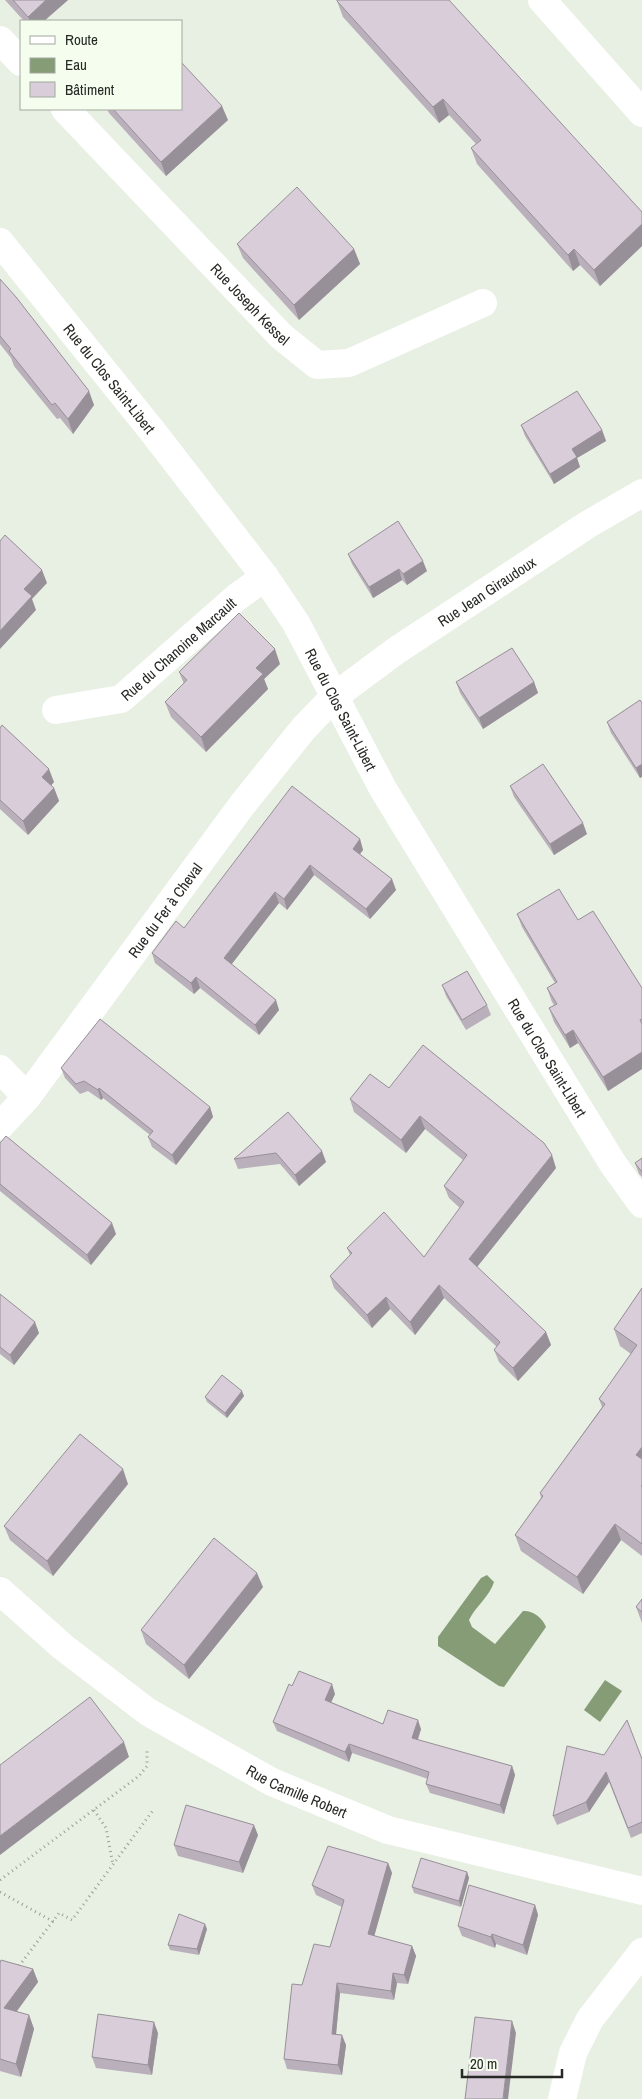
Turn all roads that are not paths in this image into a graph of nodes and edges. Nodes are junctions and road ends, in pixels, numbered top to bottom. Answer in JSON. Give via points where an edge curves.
{"nodes":[{"id":1,"x":542,"y":0,"type":"edge"},
{"id":2,"x":0,"y":40,"type":"edge"},
{"id":3,"x":20,"y":61,"type":"edge"},
{"id":4,"x":66,"y":110,"type":"edge"},
{"id":5,"x":642,"y":112,"type":"edge"},
{"id":6,"x":0,"y":242,"type":"edge"},
{"id":7,"x":483,"y":303,"type":"dead end"},
{"id":8,"x":642,"y":493,"type":"edge"},
{"id":9,"x":265,"y":577,"type":"junction"},
{"id":10,"x":336,"y":696,"type":"junction"},
{"id":11,"x":56,"y":710,"type":"dead end"},
{"id":12,"x":0,"y":1068,"type":"edge"},
{"id":13,"x":27,"y":1097,"type":"junction"},
{"id":14,"x":0,"y":1126,"type":"edge"},
{"id":15,"x":642,"y":1204,"type":"edge"},
{"id":16,"x":0,"y":1591,"type":"edge"},
{"id":17,"x":642,"y":1891,"type":"edge"},
{"id":18,"x":642,"y":1952,"type":"edge"},
{"id":19,"x":562,"y":2099,"type":"edge"}],
"edges":[{"from":1,"to":5,"type":"street"},
{"from":2,"to":3,"type":"street"},
{"from":4,"to":7,"type":"street","name":"Rue Joseph Kessel","via":[[281,336],[317,365],[349,363]]},
{"from":6,"to":9,"type":"street","name":"Rue du Clos Saint-Libert"},
{"from":8,"to":10,"type":"street","name":"Rue Jean Giraudoux","via":[[587,525],[397,650]]},
{"from":9,"to":10,"type":"street","name":"Rue du Clos Saint-Libert","via":[[296,623]]},
{"from":9,"to":11,"type":"street","name":"Rue du Chanoine Marcault","via":[[237,597],[121,699]]},
{"from":10,"to":13,"type":"street","name":"Rue du Fer à Cheval","via":[[304,728],[242,806]]},
{"from":10,"to":15,"type":"street","name":"Rue du Clos Saint-Libert","via":[[383,789],[613,1164]]},
{"from":12,"to":13,"type":"street"},
{"from":13,"to":14,"type":"street","name":"Rue du Fer à Cheval"},
{"from":16,"to":17,"type":"street","name":"Rue Camille Robert","via":[[63,1647],[148,1712],[272,1782],[388,1830]]},
{"from":18,"to":19,"type":"street","via":[[590,2019],[573,2053]]}]}
